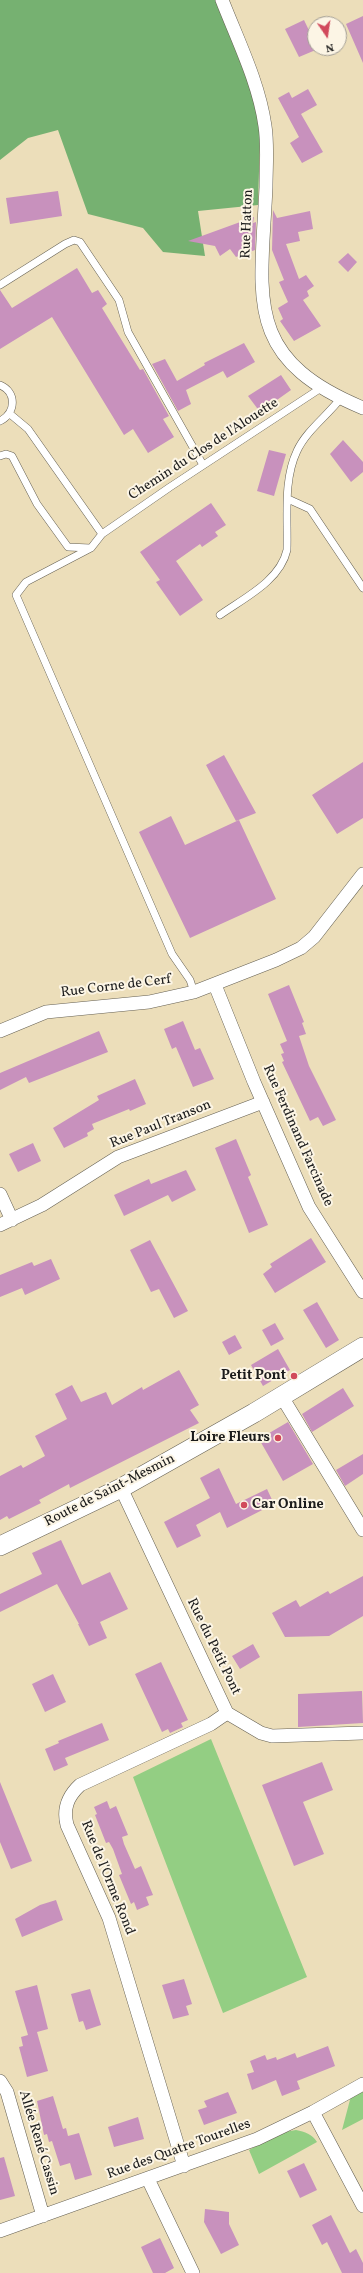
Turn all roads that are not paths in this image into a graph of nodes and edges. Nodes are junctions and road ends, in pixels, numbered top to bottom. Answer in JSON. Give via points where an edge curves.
{"nodes":[{"id":1,"x":222,"y":0,"type":"edge"},
{"id":2,"x":0,"y":285,"type":"edge"},
{"id":3,"x":0,"y":385,"type":"edge"},
{"id":4,"x":321,"y":388,"type":"junction"},
{"id":5,"x":340,"y":399,"type":"junction"},
{"id":6,"x":363,"y":408,"type":"edge"},
{"id":7,"x":10,"y":414,"type":"junction"},
{"id":8,"x":0,"y":421,"type":"edge"},
{"id":9,"x":0,"y":456,"type":"edge"},
{"id":10,"x":203,"y":465,"type":"junction"},
{"id":11,"x":288,"y":499,"type":"junction"},
{"id":12,"x":102,"y":534,"type":"junction"},
{"id":13,"x":91,"y":548,"type":"junction"},
{"id":14,"x":363,"y":588,"type":"edge"},
{"id":15,"x":220,"y":615,"type":"dead end"},
{"id":16,"x":363,"y":874,"type":"edge"},
{"id":17,"x":215,"y":985,"type":"junction"},
{"id":18,"x":194,"y":992,"type":"junction"},
{"id":19,"x":0,"y":1031,"type":"edge"},
{"id":20,"x":262,"y":1102,"type":"junction"},
{"id":21,"x":0,"y":1194,"type":"edge"},
{"id":22,"x":6,"y":1222,"type":"edge"},
{"id":23,"x":363,"y":1292,"type":"edge"},
{"id":24,"x":363,"y":1347,"type":"edge"},
{"id":25,"x":282,"y":1397,"type":"junction"},
{"id":26,"x":121,"y":1488,"type":"junction"},
{"id":27,"x":363,"y":1530,"type":"edge"},
{"id":28,"x":0,"y":1546,"type":"edge"},
{"id":29,"x":227,"y":1714,"type":"junction"},
{"id":30,"x":363,"y":1734,"type":"edge"},
{"id":31,"x":0,"y":2081,"type":"edge"},
{"id":32,"x":363,"y":2084,"type":"edge"},
{"id":33,"x":313,"y":2112,"type":"junction"},
{"id":34,"x":184,"y":2166,"type":"junction"},
{"id":35,"x":148,"y":2179,"type":"junction"},
{"id":36,"x":363,"y":2206,"type":"edge"},
{"id":37,"x":43,"y":2216,"type":"junction"},
{"id":38,"x":0,"y":2231,"type":"edge"},
{"id":39,"x":193,"y":2273,"type":"edge"}],
"edges":[{"from":1,"to":4,"type":"street","name":"Rue Hatton","via":[[254,83],[266,126],[262,285],[266,320],[275,342],[292,366]]},
{"from":2,"to":10,"type":"lane","via":[[65,244],[74,240],[80,242],[119,300],[128,332]]},
{"from":3,"to":7,"type":"lane","via":[[11,395],[13,408]]},
{"from":4,"to":5,"type":"street","name":"Rue Hatton"},
{"from":4,"to":10,"type":"lane","name":"Chemin du Clos de l'Alouette"},
{"from":5,"to":6,"type":"street","name":"Rue Hatton"},
{"from":5,"to":11,"type":"lane","via":[[297,450]]},
{"from":7,"to":8,"type":"lane"},
{"from":7,"to":12,"type":"lane","via":[[28,430]]},
{"from":9,"to":13,"type":"lane","via":[[12,456],[37,504],[68,547]]},
{"from":10,"to":12,"type":"lane","name":"Chemin du Clos de l'Alouette"},
{"from":11,"to":14,"type":"lane","via":[[310,509]]},
{"from":11,"to":15,"type":"lane","via":[[285,558],[268,582]]},
{"from":12,"to":13,"type":"lane","name":"Chemin du Clos de l'Alouette"},
{"from":13,"to":18,"type":"lane","via":[[26,582],[16,595],[172,954],[190,980]]},
{"from":16,"to":17,"type":"street","name":"Rue Corne de Cerf","via":[[314,937],[301,948]]},
{"from":17,"to":18,"type":"street","name":"Rue Corne de Cerf"},
{"from":17,"to":20,"type":"street","name":"Rue Ferdinand Farcinade"},
{"from":18,"to":19,"type":"street","name":"Rue Corne de Cerf","via":[[149,1002],[46,1012]]},
{"from":20,"to":22,"type":"street","name":"Rue Paul Transon","via":[[118,1157],[42,1205]]},
{"from":20,"to":23,"type":"street","name":"Rue Ferdinand Farcinade","via":[[309,1206]]},
{"from":21,"to":22,"type":"street"},
{"from":24,"to":25,"type":"main road","name":"Route de Saint-Mesmin"},
{"from":25,"to":26,"type":"main road","name":"Route de Saint-Mesmin"},
{"from":25,"to":27,"type":"street"},
{"from":26,"to":28,"type":"main road","name":"Route de Saint-Mesmin"},
{"from":26,"to":29,"type":"street","name":"Rue du Petit Pont"},
{"from":29,"to":30,"type":"street","name":"Rue du Petit Pont","via":[[260,1733],[272,1736]]},
{"from":29,"to":34,"type":"street","name":"Rue de l'Orme Rond","via":[[212,1724],[80,1785],[72,1792],[66,1803],[67,1825],[108,1918]]},
{"from":31,"to":37,"type":"street","name":"Allée René Cassin","via":[[7,2092]]},
{"from":32,"to":33,"type":"street","name":"Rue des Quatre Tourelles"},
{"from":33,"to":34,"type":"street","name":"Rue des Quatre Tourelles","via":[[257,2139]]},
{"from":33,"to":36,"type":"street"},
{"from":34,"to":35,"type":"street","name":"Rue des Quatre Tourelles"},
{"from":35,"to":37,"type":"street","name":"Rue des Quatre Tourelles"},
{"from":35,"to":39,"type":"street"},
{"from":37,"to":38,"type":"street","name":"Rue des Quatre Tourelles"}]}
